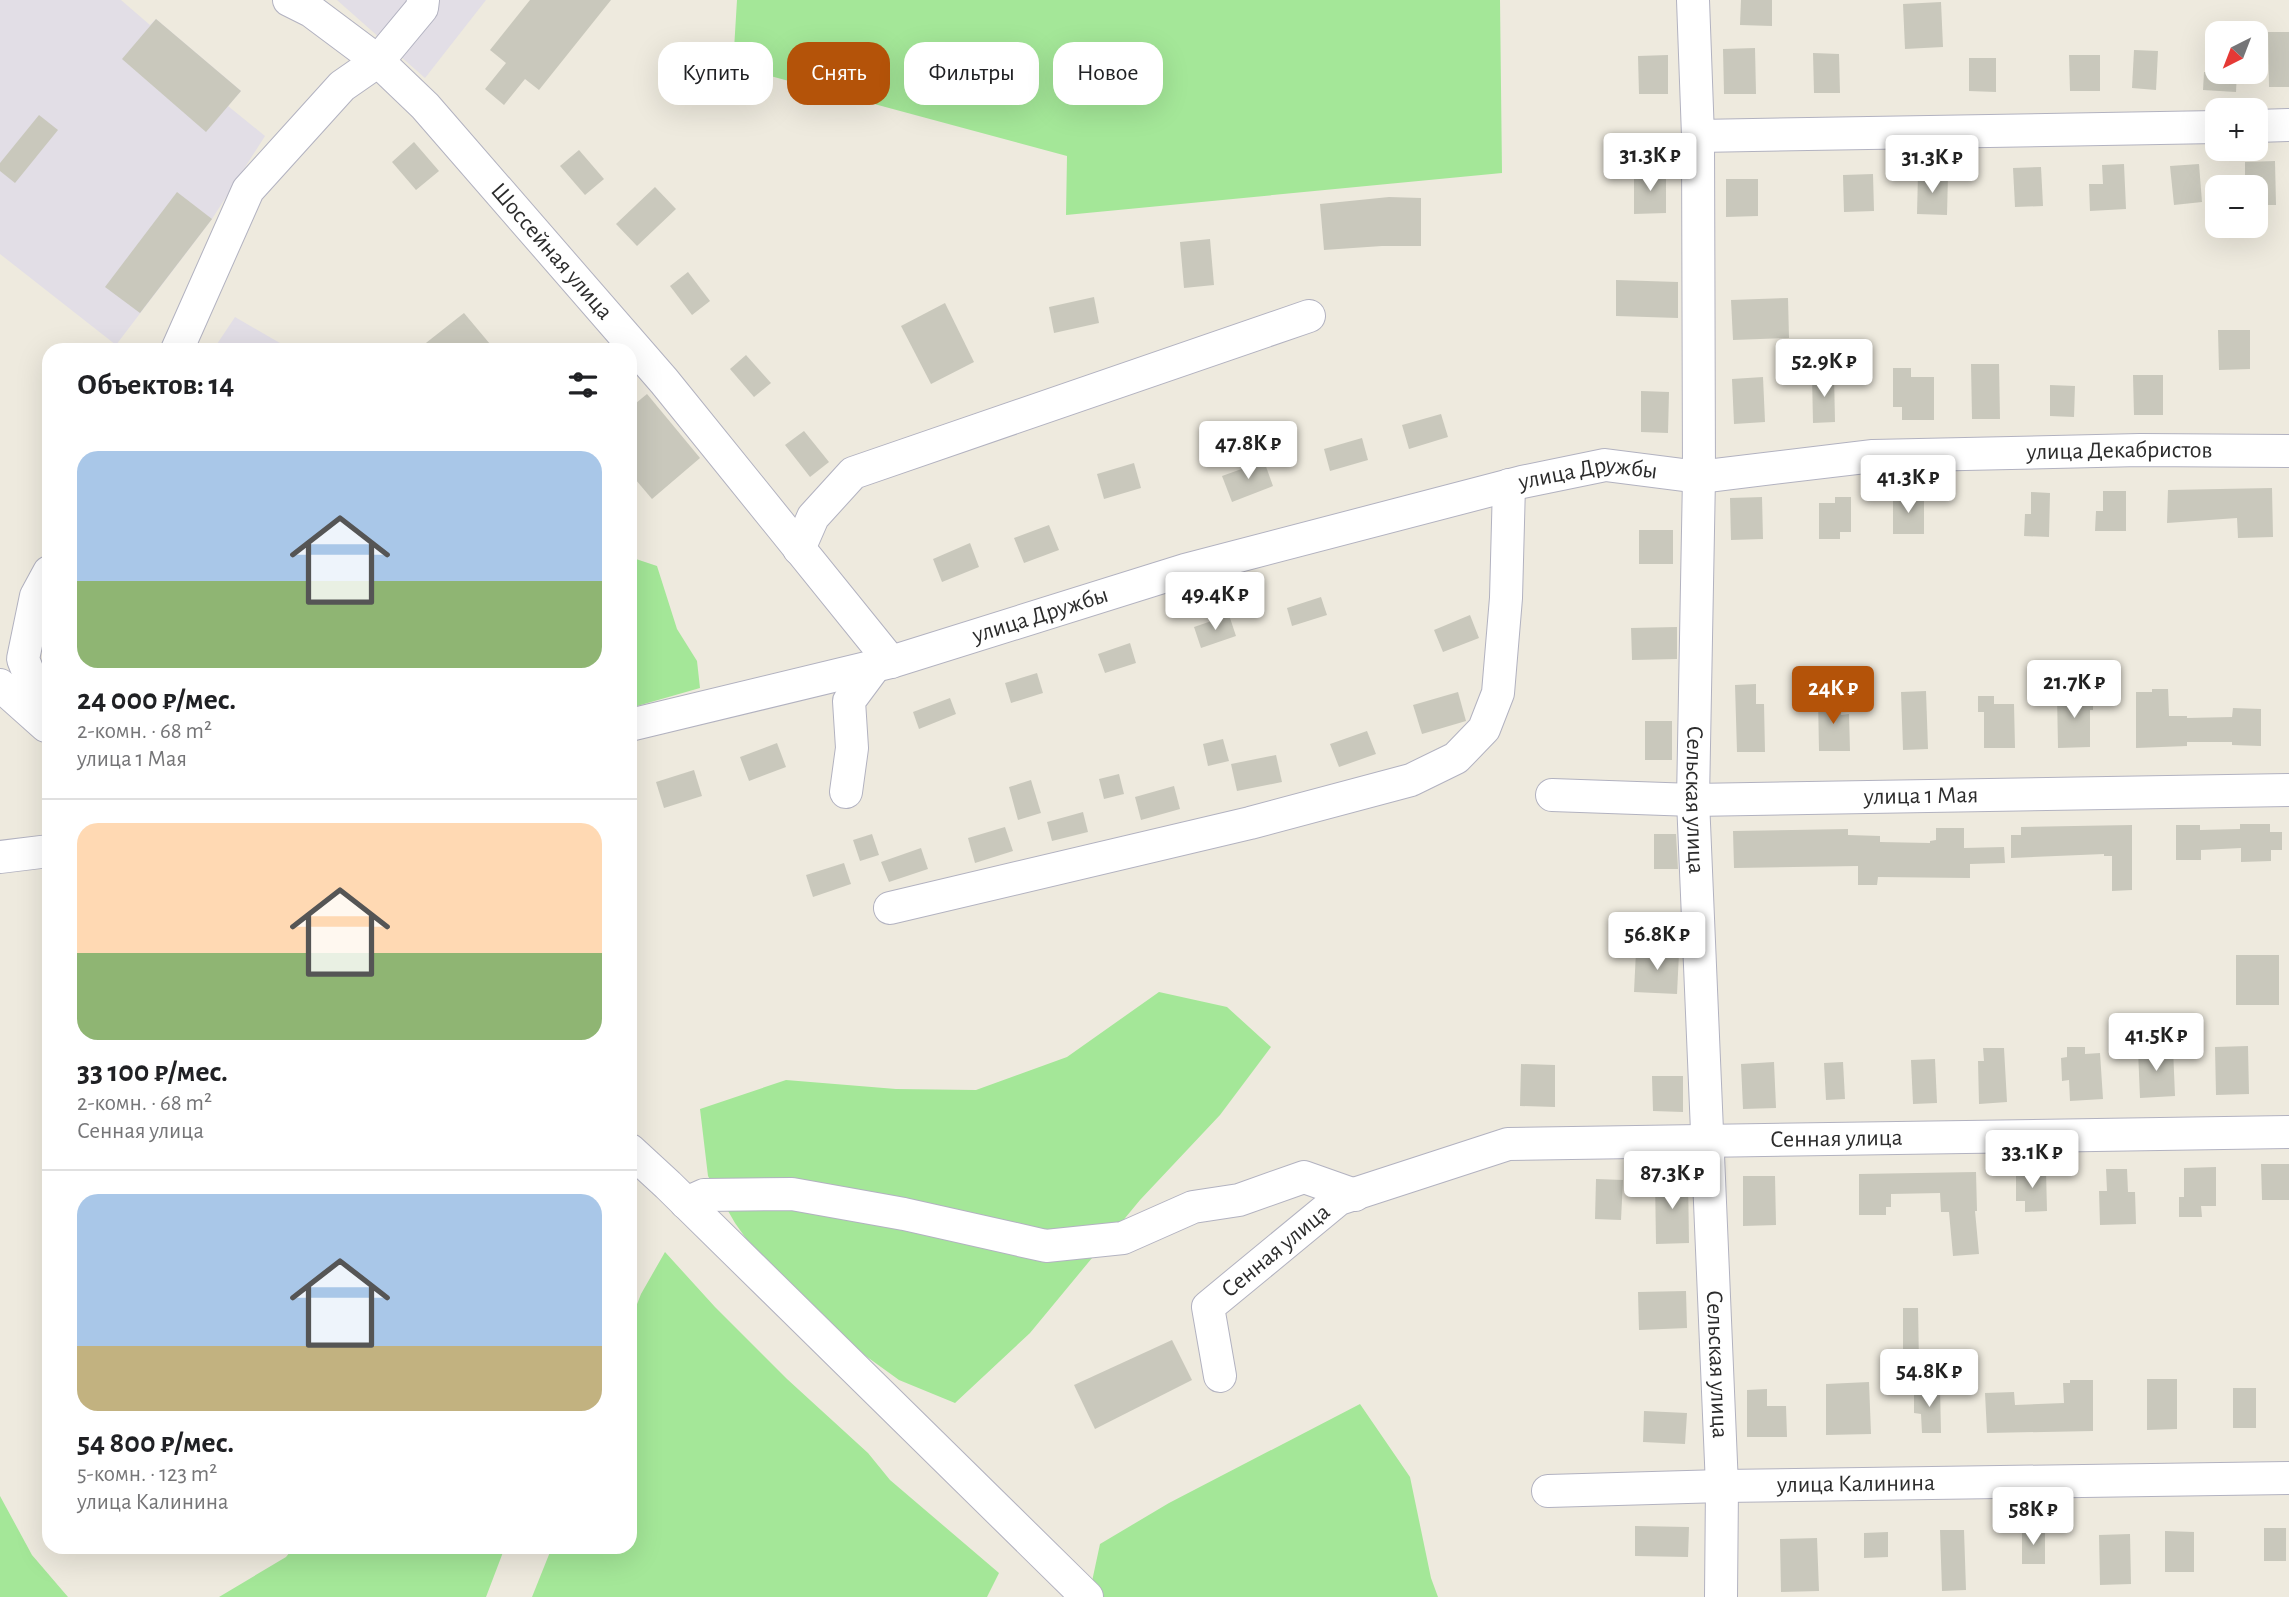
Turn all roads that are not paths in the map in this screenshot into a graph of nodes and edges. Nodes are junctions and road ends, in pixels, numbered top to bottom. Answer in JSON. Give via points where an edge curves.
{"nodes":[{"id":1,"x":289,"y":0,"type":"edge"},
{"id":2,"x":423,"y":0,"type":"edge"},
{"id":3,"x":1693,"y":0,"type":"edge"},
{"id":4,"x":378,"y":61,"type":"junction"},
{"id":5,"x":2289,"y":125,"type":"edge"},
{"id":6,"x":2268,"y":126,"type":"edge"},
{"id":7,"x":2205,"y":127,"type":"edge"},
{"id":8,"x":1698,"y":136,"type":"junction"},
{"id":9,"x":1309,"y":316,"type":"dead end"},
{"id":10,"x":180,"y":343,"type":"edge"},
{"id":11,"x":630,"y":343,"type":"edge"},
{"id":12,"x":637,"y":351,"type":"edge"},
{"id":13,"x":2289,"y":451,"type":"edge"},
{"id":14,"x":1699,"y":477,"type":"junction"},
{"id":15,"x":1509,"y":485,"type":"junction"},
{"id":16,"x":799,"y":549,"type":"junction"},
{"id":17,"x":42,"y":585,"type":"edge"},
{"id":18,"x":883,"y":664,"type":"junction"},
{"id":19,"x":0,"y":685,"type":"edge"},
{"id":20,"x":42,"y":709,"type":"edge"},
{"id":21,"x":42,"y":721,"type":"edge"},
{"id":22,"x":637,"y":723,"type":"edge"},
{"id":23,"x":2289,"y":790,"type":"edge"},
{"id":24,"x":846,"y":792,"type":"dead end"},
{"id":25,"x":1552,"y":795,"type":"dead end"},
{"id":26,"x":1693,"y":800,"type":"junction"},
{"id":27,"x":42,"y":852,"type":"edge"},
{"id":28,"x":0,"y":857,"type":"edge"},
{"id":29,"x":890,"y":908,"type":"dead end"},
{"id":30,"x":2289,"y":1132,"type":"edge"},
{"id":31,"x":1706,"y":1139,"type":"junction"},
{"id":32,"x":637,"y":1157,"type":"edge"},
{"id":33,"x":1355,"y":1195,"type":"junction"},
{"id":34,"x":686,"y":1203,"type":"junction"},
{"id":35,"x":1220,"y":1376,"type":"dead end"},
{"id":36,"x":2289,"y":1478,"type":"edge"},
{"id":37,"x":1722,"y":1486,"type":"junction"},
{"id":38,"x":1548,"y":1491,"type":"dead end"},
{"id":39,"x":1087,"y":1597,"type":"edge"},
{"id":40,"x":1721,"y":1597,"type":"edge"}],
"edges":[{"from":1,"to":4,"type":"street","name":"Шоссейная улица"},
{"from":2,"to":4,"type":"street","via":[[422,8]]},
{"from":3,"to":8,"type":"street","name":"Сельская улица"},
{"from":4,"to":10,"type":"street","via":[[342,86],[248,190]]},
{"from":4,"to":11,"type":"street","name":"Шоссейная улица","via":[[425,106]]},
{"from":5,"to":6,"type":"street"},
{"from":7,"to":8,"type":"street"},
{"from":8,"to":14,"type":"street","name":"Сельская улица"},
{"from":9,"to":16,"type":"street","via":[[853,473],[813,517]]},
{"from":12,"to":16,"type":"street","name":"Шоссейная улица"},
{"from":13,"to":14,"type":"street","name":"улица Декабристов","via":[[1873,456]]},
{"from":14,"to":15,"type":"street","name":"улица Дружбы","via":[[1605,465]]},
{"from":14,"to":26,"type":"street","name":"Сельская улица"},
{"from":15,"to":18,"type":"street","name":"улица Дружбы","via":[[1185,570]]},
{"from":15,"to":29,"type":"street","via":[[1507,598],[1498,693],[1484,729],[1456,758],[1410,780],[1250,823]]},
{"from":16,"to":18,"type":"street","name":"Шоссейная улица"},
{"from":17,"to":20,"type":"street","via":[[23,659]]},
{"from":18,"to":22,"type":"street","name":"улица Дружбы"},
{"from":18,"to":24,"type":"street","via":[[849,701],[852,748]]},
{"from":19,"to":21,"type":"street"},
{"from":23,"to":26,"type":"street","name":"улица 1 Мая"},
{"from":25,"to":26,"type":"street","name":"улица 1 Мая"},
{"from":26,"to":31,"type":"street","name":"Сельская улица"},
{"from":27,"to":28,"type":"street"},
{"from":30,"to":31,"type":"street","name":"Сенная улица"},
{"from":31,"to":33,"type":"street","name":"Сенная улица","via":[[1508,1144]]},
{"from":31,"to":37,"type":"street","name":"Сельская улица"},
{"from":32,"to":34,"type":"street"},
{"from":33,"to":34,"type":"street","via":[[1304,1177],[1239,1200],[1193,1206],[1123,1238],[1046,1246],[792,1194],[704,1195]]},
{"from":33,"to":35,"type":"street","name":"Сенная улица","via":[[1339,1199],[1208,1307]]},
{"from":34,"to":39,"type":"street"},
{"from":36,"to":37,"type":"street","name":"улица Калинина"},
{"from":37,"to":38,"type":"street","name":"улица Калинина"},
{"from":37,"to":40,"type":"street","name":"Сельская улица"}]}
